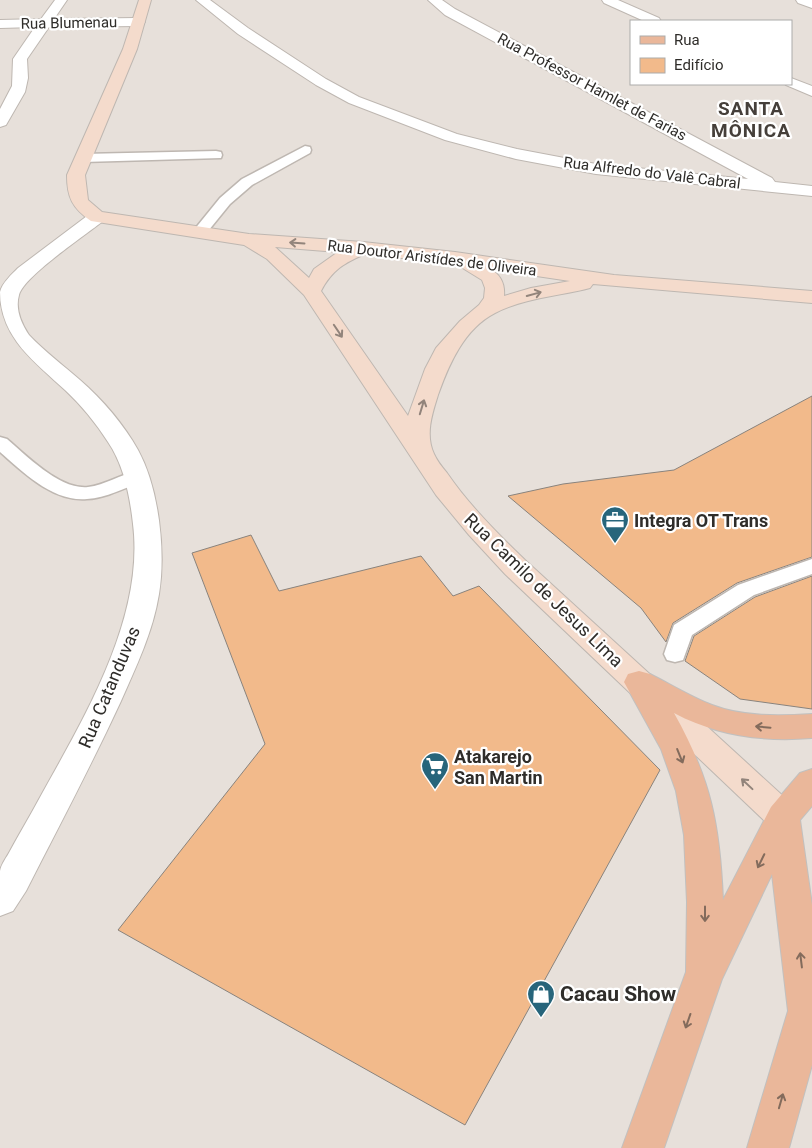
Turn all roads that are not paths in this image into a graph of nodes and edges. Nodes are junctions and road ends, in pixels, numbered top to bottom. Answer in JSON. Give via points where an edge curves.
{"nodes":[{"id":1,"x":61,"y":0,"type":"edge"},
{"id":2,"x":145,"y":0,"type":"edge"},
{"id":3,"x":202,"y":0,"type":"edge"},
{"id":4,"x":434,"y":0,"type":"edge"},
{"id":5,"x":608,"y":0,"type":"edge"},
{"id":6,"x":802,"y":0,"type":"edge"},
{"id":7,"x":812,"y":4,"type":"edge"},
{"id":8,"x":652,"y":20,"type":"edge"},
{"id":9,"x":138,"y":22,"type":"junction"},
{"id":10,"x":43,"y":23,"type":"junction"},
{"id":11,"x":0,"y":24,"type":"edge"},
{"id":12,"x":792,"y":82,"type":"edge"},
{"id":13,"x":812,"y":91,"type":"edge"},
{"id":14,"x":0,"y":122,"type":"edge"},
{"id":15,"x":305,"y":150,"type":"dead end"},
{"id":16,"x":216,"y":155,"type":"dead end"},
{"id":17,"x":83,"y":158,"type":"junction"},
{"id":18,"x":777,"y":188,"type":"junction"},
{"id":19,"x":812,"y":191,"type":"edge"},
{"id":20,"x":98,"y":217,"type":"junction"},
{"id":21,"x":199,"y":233,"type":"junction"},
{"id":22,"x":249,"y":240,"type":"junction"},
{"id":23,"x":363,"y":248,"type":"junction"},
{"id":24,"x":455,"y":258,"type":"junction"},
{"id":25,"x":614,"y":281,"type":"junction"},
{"id":26,"x":311,"y":291,"type":"junction"},
{"id":27,"x":812,"y":297,"type":"edge"},
{"id":28,"x":487,"y":309,"type":"junction"},
{"id":29,"x":0,"y":443,"type":"edge"},
{"id":30,"x":421,"y":454,"type":"junction"},
{"id":31,"x":136,"y":477,"type":"junction"},
{"id":32,"x":812,"y":566,"type":"edge"},
{"id":33,"x":675,"y":654,"type":"dead end"},
{"id":34,"x":640,"y":682,"type":"junction"},
{"id":35,"x":812,"y":726,"type":"edge"},
{"id":36,"x":812,"y":782,"type":"edge"},
{"id":37,"x":783,"y":817,"type":"junction"},
{"id":38,"x":0,"y":900,"type":"edge"},
{"id":39,"x":704,"y":975,"type":"junction"},
{"id":40,"x":809,"y":1002,"type":"edge"},
{"id":41,"x":644,"y":1148,"type":"edge"},
{"id":42,"x":768,"y":1148,"type":"edge"}],
"edges":[{"from":1,"to":10,"type":"street"},
{"from":2,"to":9,"type":"main road"},
{"from":3,"to":18,"type":"street","name":"Rua Alfredo do Valê Cabral","via":[[329,87],[370,107],[451,137],[516,154],[596,169]]},
{"from":4,"to":18,"type":"street","name":"Rua Professor Hamlet de Farias","via":[[450,12]]},
{"from":5,"to":8,"type":"street"},
{"from":6,"to":7,"type":"street"},
{"from":9,"to":10,"type":"street","name":"Rua Blumenau"},
{"from":9,"to":17,"type":"main road","via":[[130,49]]},
{"from":10,"to":11,"type":"street","name":"Rua Blumenau"},
{"from":10,"to":14,"type":"street","via":[[20,59],[22,80]]},
{"from":12,"to":13,"type":"street"},
{"from":15,"to":21,"type":"lane","via":[[247,182],[225,201]]},
{"from":16,"to":17,"type":"lane"},
{"from":17,"to":20,"type":"main road","via":[[76,175],[76,196]]},
{"from":18,"to":19,"type":"street","name":"Rua Alfredo do Valê Cabral"},
{"from":20,"to":21,"type":"main road","name":"Rua Doutor Aristídes de Oliveira"},
{"from":20,"to":31,"type":"street","name":"Rua Catanduvas","via":[[25,272],[8,297],[7,314],[10,326],[20,341],[82,393],[125,448]]},
{"from":21,"to":22,"type":"main road","name":"Rua Doutor Aristídes de Oliveira"},
{"from":23,"to":22,"type":"main road","name":"Rua Doutor Aristídes de Oliveira","one_way":true},
{"from":22,"to":26,"type":"main road","name":"Rua Doutor Aristídes de Oliveira","via":[[274,256]]},
{"from":23,"to":24,"type":"main road","name":"Rua Doutor Aristídes de Oliveira"},
{"from":23,"to":26,"type":"main road","via":[[340,258],[321,273]]},
{"from":24,"to":25,"type":"main road","name":"Rua Doutor Aristídes de Oliveira"},
{"from":24,"to":28,"type":"main road","via":[[490,276],[495,288],[494,298]]},
{"from":25,"to":27,"type":"main road","name":"Rua Doutor Aristídes de Oliveira"},
{"from":28,"to":25,"type":"main road","name":"Rua Doutor Aristídes de Oliveira","one_way":true,"via":[[555,288]]},
{"from":26,"to":30,"type":"main road","name":"Rua Camilo de Jesus Lima","one_way":true},
{"from":30,"to":28,"type":"main road","name":"Rua Doutor Aristídes de Oliveira","one_way":true,"via":[[417,423],[436,369],[447,348],[466,325]]},
{"from":29,"to":31,"type":"lane","via":[[64,490],[86,493]]},
{"from":30,"to":34,"type":"main road","name":"Rua Camilo de Jesus Lima","via":[[478,529]]},
{"from":31,"to":38,"type":"street","name":"Rua Catanduvas","via":[[149,543],[147,581],[135,635],[87,741]]},
{"from":32,"to":33,"type":"lane","via":[[746,590],[682,631]]},
{"from":35,"to":34,"type":"main road","one_way":true,"via":[[751,726],[706,716]]},
{"from":37,"to":34,"type":"main road","name":"Rua Camilo de Jesus Lima","one_way":true},
{"from":34,"to":39,"type":"main road","one_way":true,"via":[[675,744],[693,790],[705,858]]},
{"from":36,"to":37,"type":"main road"},
{"from":37,"to":39,"type":"main road","one_way":true},
{"from":40,"to":37,"type":"main road","one_way":true},
{"from":39,"to":41,"type":"main road","one_way":true},
{"from":42,"to":40,"type":"main road","one_way":true}]}
